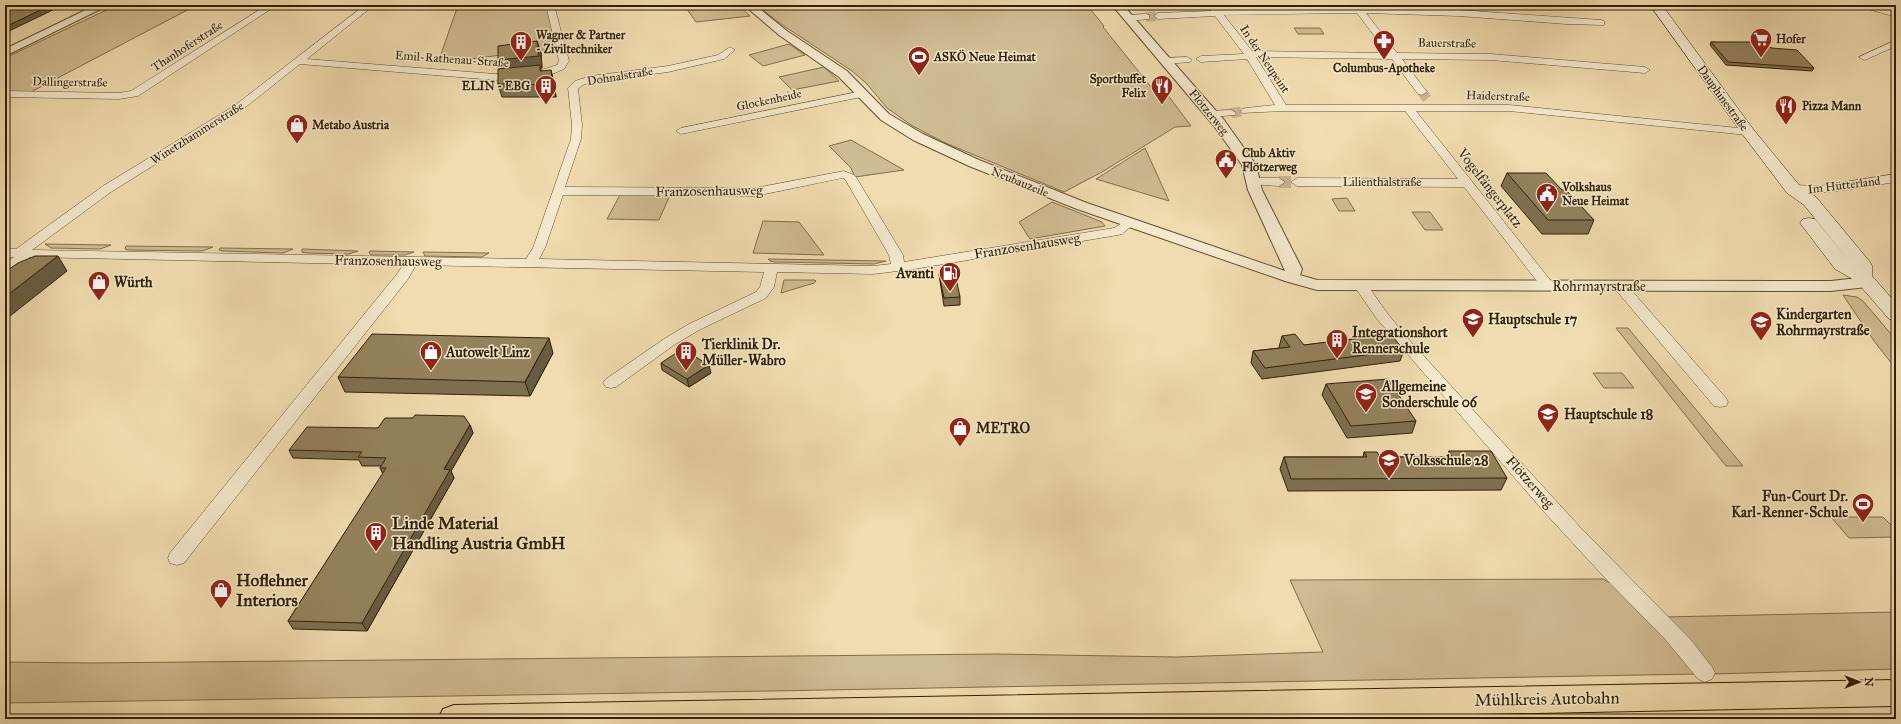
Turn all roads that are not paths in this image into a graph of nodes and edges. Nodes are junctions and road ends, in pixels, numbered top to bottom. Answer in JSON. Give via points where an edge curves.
{"nodes":[{"id":1,"x":104,"y":5,"type":"edge"},
{"id":2,"x":273,"y":5,"type":"edge"},
{"id":3,"x":370,"y":5,"type":"edge"},
{"id":4,"x":550,"y":5,"type":"edge"},
{"id":5,"x":749,"y":5,"type":"edge"},
{"id":6,"x":1117,"y":5,"type":"edge"},
{"id":7,"x":1211,"y":5,"type":"edge"},
{"id":8,"x":1656,"y":5,"type":"edge"},
{"id":9,"x":1864,"y":5,"type":"edge"},
{"id":10,"x":1358,"y":8,"type":"edge"},
{"id":11,"x":1217,"y":13,"type":"junction"},
{"id":12,"x":1896,"y":14,"type":"edge"},
{"id":13,"x":1158,"y":16,"type":"tunnel mouth"},
{"id":14,"x":1146,"y":17,"type":"tunnel mouth"},
{"id":15,"x":1129,"y":18,"type":"junction"},
{"id":16,"x":1601,"y":23,"type":"dead end"},
{"id":17,"x":1896,"y":43,"type":"edge"},
{"id":18,"x":730,"y":50,"type":"dead end"},
{"id":19,"x":5,"y":53,"type":"edge"},
{"id":20,"x":1250,"y":55,"type":"junction"},
{"id":21,"x":1394,"y":55,"type":"junction"},
{"id":22,"x":1864,"y":57,"type":"dead end"},
{"id":23,"x":1201,"y":59,"type":"dead end"},
{"id":24,"x":1187,"y":60,"type":"dead end"},
{"id":25,"x":299,"y":61,"type":"junction"},
{"id":26,"x":1166,"y":61,"type":"junction"},
{"id":27,"x":1645,"y":70,"type":"dead end"},
{"id":28,"x":5,"y":94,"type":"edge"},
{"id":29,"x":134,"y":94,"type":"joint"},
{"id":30,"x":862,"y":94,"type":"junction"},
{"id":31,"x":1283,"y":108,"type":"junction"},
{"id":32,"x":1408,"y":108,"type":"junction"},
{"id":33,"x":1434,"y":108,"type":"junction"},
{"id":34,"x":1246,"y":111,"type":"tunnel mouth"},
{"id":35,"x":1231,"y":113,"type":"tunnel mouth"},
{"id":36,"x":1211,"y":114,"type":"junction"},
{"id":37,"x":681,"y":131,"type":"dead end"},
{"id":38,"x":1748,"y":132,"type":"junction"},
{"id":39,"x":1896,"y":178,"type":"edge"},
{"id":40,"x":1252,"y":182,"type":"junction"},
{"id":41,"x":1279,"y":182,"type":"tunnel mouth"},
{"id":42,"x":1297,"y":182,"type":"tunnel mouth"},
{"id":43,"x":1467,"y":183,"type":"junction"},
{"id":44,"x":1793,"y":189,"type":"junction"},
{"id":45,"x":558,"y":191,"type":"junction"},
{"id":46,"x":1129,"y":222,"type":"junction"},
{"id":47,"x":5,"y":253,"type":"edge"},
{"id":48,"x":23,"y":254,"type":"junction"},
{"id":49,"x":412,"y":261,"type":"junction"},
{"id":50,"x":530,"y":264,"type":"junction"},
{"id":51,"x":898,"y":267,"type":"junction"},
{"id":52,"x":772,"y":269,"type":"junction"},
{"id":53,"x":5,"y":270,"type":"edge"},
{"id":54,"x":1291,"y":278,"type":"junction"},
{"id":55,"x":1865,"y":280,"type":"junction"},
{"id":56,"x":1330,"y":286,"type":"joint"},
{"id":57,"x":1361,"y":286,"type":"junction"},
{"id":58,"x":1548,"y":286,"type":"junction"},
{"id":59,"x":1620,"y":286,"type":"junction"},
{"id":60,"x":1892,"y":307,"type":"edge"},
{"id":61,"x":611,"y":384,"type":"dead end"},
{"id":62,"x":1720,"y":402,"type":"dead end"},
{"id":63,"x":177,"y":558,"type":"dead end"},
{"id":64,"x":1705,"y":673,"type":"dead end"},
{"id":65,"x":1896,"y":693,"type":"edge"},
{"id":66,"x":454,"y":719,"type":"edge"}],
"edges":[{"from":1,"to":19,"type":"street"},
{"from":2,"to":29,"type":"street","name":"Thanhoferstraße"},
{"from":3,"to":25,"type":"street","name":"Winetzhammerstraße"},
{"from":4,"to":25,"type":"street","name":"Emil-Rathenau-Straße","via":[[564,61],[561,67],[553,71],[495,77]]},
{"from":5,"to":30,"type":"street","name":"Neubauzeile","via":[[783,33],[843,74]]},
{"from":6,"to":15,"type":"street","name":"Flötzerweg"},
{"from":7,"to":11,"type":"street","name":"In der Neupeint"},
{"from":8,"to":38,"type":"main road","name":"Dauphinestraße"},
{"from":9,"to":12,"type":"street"},
{"from":10,"to":11,"type":"street"},
{"from":10,"to":16,"type":"street"},
{"from":10,"to":21,"type":"street"},
{"from":11,"to":13,"type":"street"},
{"from":11,"to":20,"type":"street","name":"In der Neupeint"},
{"from":14,"to":15,"type":"street"},
{"from":15,"to":26,"type":"street","name":"Flötzerweg"},
{"from":17,"to":22,"type":"street"},
{"from":18,"to":45,"type":"street","name":"Dohnalstraße","via":[[721,57],[668,69],[591,79],[579,83],[573,88],[572,94],[578,128]]},
{"from":20,"to":21,"type":"street","name":"Bauerstraße"},
{"from":20,"to":23,"type":"street","name":"Bauerstraße"},
{"from":20,"to":31,"type":"street","name":"In der Neupeint"},
{"from":21,"to":27,"type":"street","name":"Bauerstraße","via":[[1491,57]]},
{"from":21,"to":33,"type":"street"},
{"from":24,"to":26,"type":"street"},
{"from":25,"to":48,"type":"street","name":"Winetzhammerstraße","via":[[238,108],[107,189]]},
{"from":26,"to":36,"type":"street","name":"Flötzerweg"},
{"from":28,"to":29,"type":"street","name":"Dallingerstraße"},
{"from":30,"to":37,"type":"street","name":"Glockenheide"},
{"from":30,"to":46,"type":"street","name":"Neubauzeile","via":[[885,117],[918,137],[1035,188]]},
{"from":31,"to":32,"type":"street","name":"Haiderstraße"},
{"from":31,"to":34,"type":"street","name":"Haiderstraße"},
{"from":32,"to":33,"type":"street","name":"Haiderstraße"},
{"from":32,"to":43,"type":"street","name":"Vogelfängerplatz"},
{"from":33,"to":38,"type":"street","name":"Haiderstraße","via":[[1538,110]]},
{"from":35,"to":36,"type":"street"},
{"from":36,"to":40,"type":"street","name":"Flötzerweg","via":[[1249,166]]},
{"from":38,"to":44,"type":"main road","name":"Dauphinestraße"},
{"from":39,"to":44,"type":"street","name":"Im Hütterland","via":[[1819,190]]},
{"from":40,"to":41,"type":"street"},
{"from":40,"to":54,"type":"street","name":"Flötzerweg","via":[[1294,269]]},
{"from":42,"to":43,"type":"street","name":"Lilienthalstraße"},
{"from":43,"to":58,"type":"street","name":"Vogelfängerplatz"},
{"from":44,"to":55,"type":"main road","name":"Dauphinestraße","via":[[1790,199],[1819,236],[1842,265]]},
{"from":45,"to":50,"type":"street","name":"Dohnalstraße","via":[[539,248]]},
{"from":45,"to":51,"type":"street","name":"Franzosenhausweg","via":[[755,192],[844,174],[850,177],[896,255]]},
{"from":46,"to":51,"type":"street","name":"Franzosenhausweg","via":[[1118,231]]},
{"from":46,"to":54,"type":"street","name":"Neubauzeile"},
{"from":47,"to":48,"type":"street","name":"Franzosenhausweg"},
{"from":48,"to":49,"type":"street","name":"Franzosenhausweg"},
{"from":48,"to":53,"type":"street","name":"Winetzhammerstraße"},
{"from":49,"to":50,"type":"street","name":"Franzosenhausweg"},
{"from":49,"to":63,"type":"street"},
{"from":50,"to":52,"type":"street","name":"Franzosenhausweg"},
{"from":51,"to":52,"type":"street","name":"Franzosenhausweg","via":[[851,270]]},
{"from":52,"to":61,"type":"street","via":[[767,287],[761,295],[682,335]]},
{"from":54,"to":56,"type":"street","name":"Neubauzeile"},
{"from":55,"to":59,"type":"street","name":"Rohrmayrstraße","via":[[1831,286]]},
{"from":55,"to":60,"type":"main road","name":"Dauphinestraße"},
{"from":56,"to":57,"type":"street","name":"Rohrmayrstraße"},
{"from":57,"to":58,"type":"street","name":"Rohrmayrstraße"},
{"from":57,"to":64,"type":"street","name":"Flötzerweg","via":[[1369,300],[1523,475],[1592,552],[1692,654]]},
{"from":58,"to":59,"type":"street","name":"Rohrmayrstraße"},
{"from":59,"to":62,"type":"street"},
{"from":65,"to":66,"type":"highway","name":"Mühlkreis Autobahn"}]}
